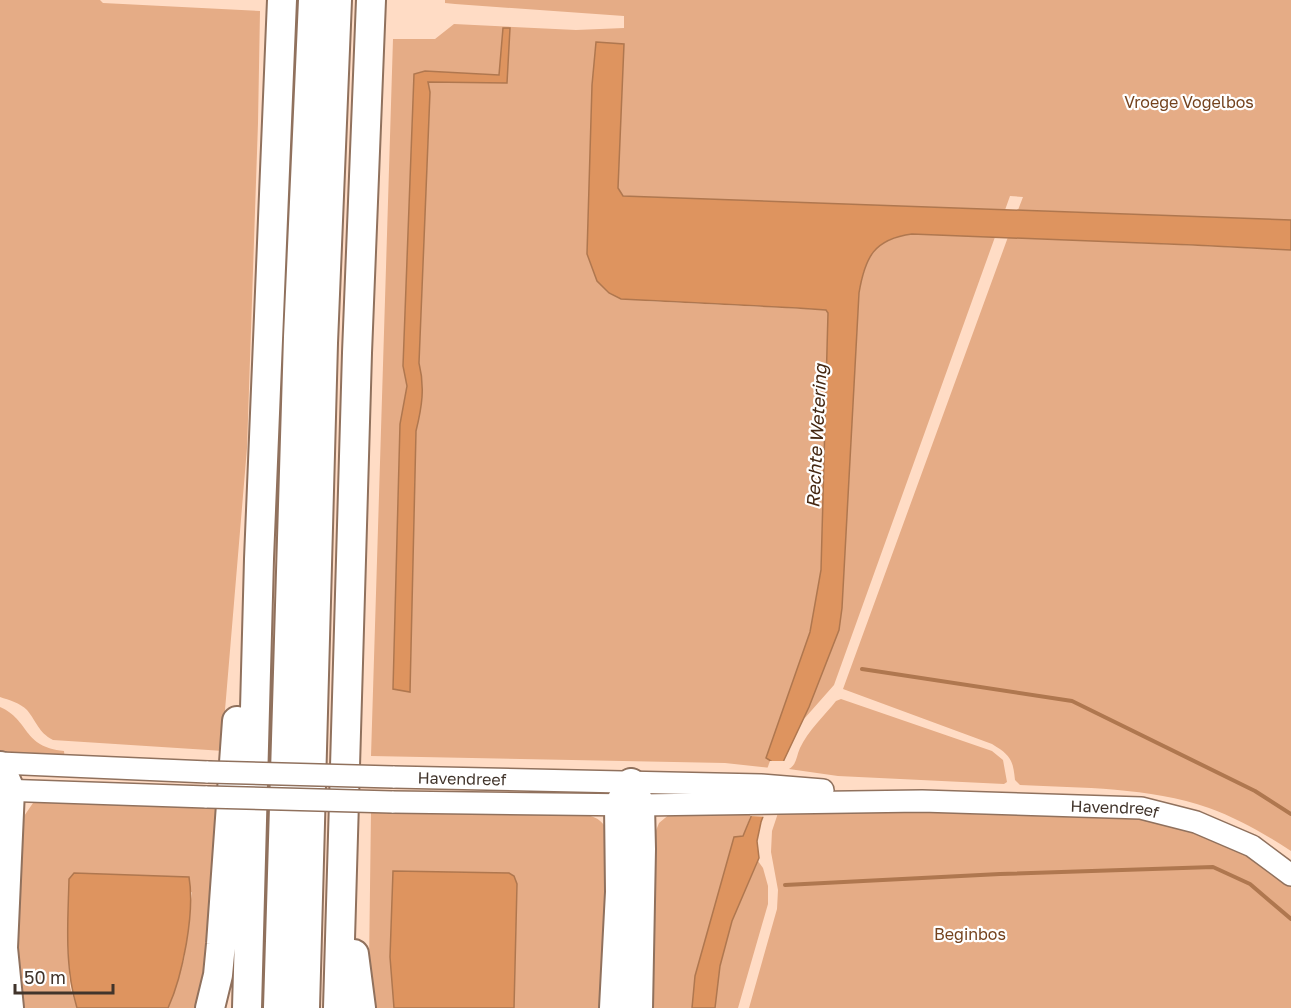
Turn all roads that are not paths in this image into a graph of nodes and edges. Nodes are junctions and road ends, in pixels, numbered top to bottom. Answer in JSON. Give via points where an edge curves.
{"nodes":[{"id":1,"x":282,"y":10,"type":"edge"},
{"id":2,"x":324,"y":11,"type":"edge"},
{"id":3,"x":370,"y":12,"type":"edge"},
{"id":4,"x":259,"y":559,"type":"junction"},
{"id":5,"x":3,"y":777,"type":"edge"},
{"id":6,"x":630,"y":797,"type":"junction"},
{"id":7,"x":342,"y":867,"type":"junction"},
{"id":8,"x":1291,"y":875,"type":"edge"},
{"id":9,"x":9,"y":1008,"type":"edge"},
{"id":10,"x":210,"y":1008,"type":"edge"},
{"id":11,"x":247,"y":1008,"type":"edge"},
{"id":12,"x":278,"y":1008,"type":"edge"},
{"id":13,"x":305,"y":1008,"type":"edge"},
{"id":14,"x":338,"y":1008,"type":"edge"},
{"id":15,"x":361,"y":1008,"type":"edge"},
{"id":16,"x":614,"y":1008,"type":"edge"},
{"id":17,"x":638,"y":1008,"type":"edge"}],
"edges":[{"from":1,"to":4,"type":"highway"},
{"from":2,"to":12,"type":"highway","via":[[297,349]]},
{"from":2,"to":13,"type":"highway","via":[[322,343]]},
{"from":3,"to":7,"type":"highway"},
{"from":4,"to":10,"type":"highway","via":[[238,700],[221,944]]},
{"from":4,"to":11,"type":"highway"},
{"from":5,"to":6,"type":"main road","name":"Havendreef","bridge":true,"via":[[208,772],[393,777]]},
{"from":5,"to":6,"type":"main road","name":"Havendreef","bridge":true,"via":[[207,797],[392,802]]},
{"from":5,"to":9,"type":"highway","via":[[3,948]]},
{"from":6,"to":8,"type":"main road","name":"Havendreef","via":[[769,794],[1141,808],[1196,822],[1252,846]]},
{"from":6,"to":16,"type":"highway"},
{"from":6,"to":17,"type":"highway","via":[[641,849]]},
{"from":7,"to":14,"type":"highway"},
{"from":7,"to":15,"type":"highway"}]}
